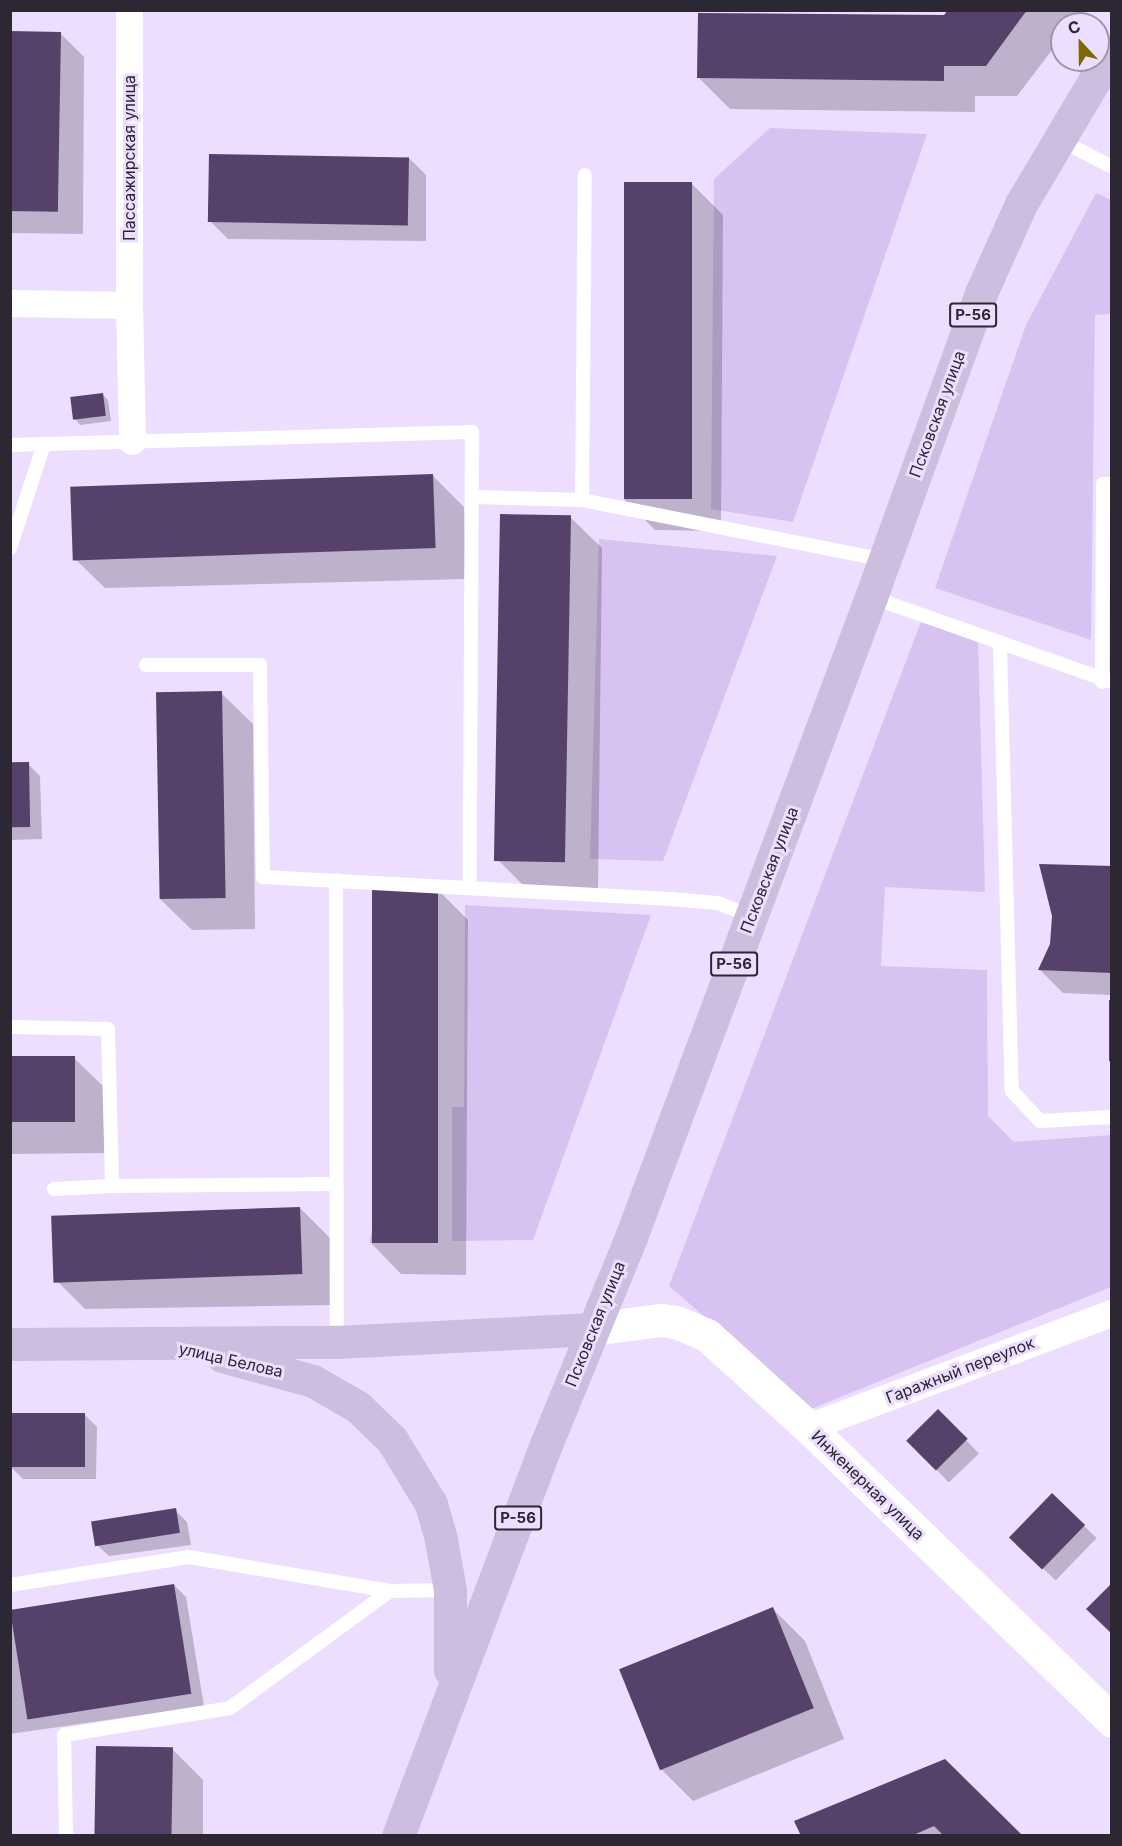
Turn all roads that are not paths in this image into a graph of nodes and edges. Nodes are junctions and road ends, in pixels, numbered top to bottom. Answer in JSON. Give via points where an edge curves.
{"nodes":[{"id":1,"x":129,"y":10,"type":"edge"},
{"id":2,"x":1112,"y":51,"type":"edge"},
{"id":3,"x":1058,"y":139,"type":"junction"},
{"id":4,"x":1112,"y":166,"type":"edge"},
{"id":5,"x":585,"y":175,"type":"dead end"},
{"id":6,"x":10,"y":303,"type":"edge"},
{"id":7,"x":129,"y":305,"type":"junction"},
{"id":8,"x":132,"y":441,"type":"junction"},
{"id":9,"x":44,"y":444,"type":"junction"},
{"id":10,"x":10,"y":445,"type":"edge"},
{"id":11,"x":1112,"y":484,"type":"edge"},
{"id":12,"x":475,"y":497,"type":"junction"},
{"id":13,"x":582,"y":500,"type":"junction"},
{"id":14,"x":10,"y":548,"type":"edge"},
{"id":15,"x":885,"y":561,"type":"junction"},
{"id":16,"x":872,"y":597,"type":"junction"},
{"id":17,"x":1000,"y":645,"type":"junction"},
{"id":18,"x":146,"y":665,"type":"dead end"},
{"id":19,"x":1107,"y":682,"type":"edge"},
{"id":20,"x":336,"y":880,"type":"junction"},
{"id":21,"x":470,"y":886,"type":"junction"},
{"id":22,"x":752,"y":917,"type":"junction"},
{"id":23,"x":10,"y":1028,"type":"edge"},
{"id":24,"x":1112,"y":1117,"type":"edge"},
{"id":25,"x":336,"y":1184,"type":"junction"},
{"id":26,"x":112,"y":1186,"type":"junction"},
{"id":27,"x":54,"y":1189,"type":"dead end"},
{"id":28,"x":1112,"y":1313,"type":"edge"},
{"id":29,"x":592,"y":1329,"type":"junction"},
{"id":30,"x":337,"y":1342,"type":"junction"},
{"id":31,"x":10,"y":1344,"type":"edge"},
{"id":32,"x":164,"y":1345,"type":"junction"},
{"id":33,"x":808,"y":1427,"type":"junction"},
{"id":34,"x":10,"y":1585,"type":"edge"},
{"id":35,"x":450,"y":1590,"type":"junction"},
{"id":36,"x":390,"y":1591,"type":"junction"},
{"id":37,"x":445,"y":1707,"type":"junction"},
{"id":38,"x":1112,"y":1721,"type":"edge"},
{"id":39,"x":66,"y":1836,"type":"edge"},
{"id":40,"x":398,"y":1836,"type":"edge"}],
"edges":[{"from":1,"to":7,"type":"street","name":"Пассажирская улица"},
{"from":2,"to":3,"type":"main road","name":"Псковская улица","number":"Р-56"},
{"from":3,"to":4,"type":"lane"},
{"from":3,"to":15,"type":"main road","name":"Псковская улица","number":"Р-56","via":[[1022,204],[981,293]]},
{"from":5,"to":13,"type":"lane"},
{"from":6,"to":7,"type":"street"},
{"from":7,"to":8,"type":"street","name":"Пассажирская улица"},
{"from":8,"to":9,"type":"lane"},
{"from":8,"to":12,"type":"lane","via":[[472,432]]},
{"from":9,"to":10,"type":"lane"},
{"from":9,"to":14,"type":"lane"},
{"from":11,"to":19,"type":"lane","via":[[1103,484]]},
{"from":12,"to":13,"type":"lane"},
{"from":12,"to":21,"type":"lane"},
{"from":13,"to":15,"type":"lane"},
{"from":15,"to":16,"type":"main road","name":"Псковская улица","number":"Р-56"},
{"from":16,"to":17,"type":"lane"},
{"from":16,"to":22,"type":"main road","name":"Псковская улица","number":"Р-56"},
{"from":17,"to":19,"type":"lane"},
{"from":17,"to":24,"type":"lane","via":[[1012,1091],[1040,1121]]},
{"from":18,"to":20,"type":"lane","via":[[260,665],[263,877]]},
{"from":20,"to":21,"type":"lane"},
{"from":20,"to":25,"type":"lane"},
{"from":21,"to":22,"type":"lane","via":[[718,903]]},
{"from":22,"to":29,"type":"main road","name":"Псковская улица","number":"Р-56"},
{"from":23,"to":26,"type":"lane","via":[[108,1029]]},
{"from":25,"to":26,"type":"lane"},
{"from":25,"to":30,"type":"lane"},
{"from":26,"to":27,"type":"lane"},
{"from":28,"to":33,"type":"street","name":"Гаражный переулок"},
{"from":29,"to":30,"type":"main road","name":"улица Белова"},
{"from":29,"to":33,"type":"street","name":"Инженерная улица","via":[[661,1320],[691,1326],[731,1354]]},
{"from":29,"to":37,"type":"main road","name":"Псковская улица","number":"Р-56"},
{"from":30,"to":32,"type":"main road","name":"улица Белова"},
{"from":31,"to":32,"type":"main road","name":"улица Белова"},
{"from":32,"to":35,"type":"main road","name":"улица Белова","via":[[252,1362],[313,1381],[358,1407],[392,1440],[418,1478],[433,1513]]},
{"from":33,"to":38,"type":"street","name":"Инженерная улица"},
{"from":34,"to":36,"type":"lane","via":[[189,1557]]},
{"from":35,"to":36,"type":"lane"},
{"from":35,"to":37,"type":"main road","name":"улица Белова","via":[[453,1652]]},
{"from":36,"to":39,"type":"lane","via":[[230,1708],[64,1735]]},
{"from":37,"to":40,"type":"main road","name":"Псковская улица","number":"Р-56"}]}
